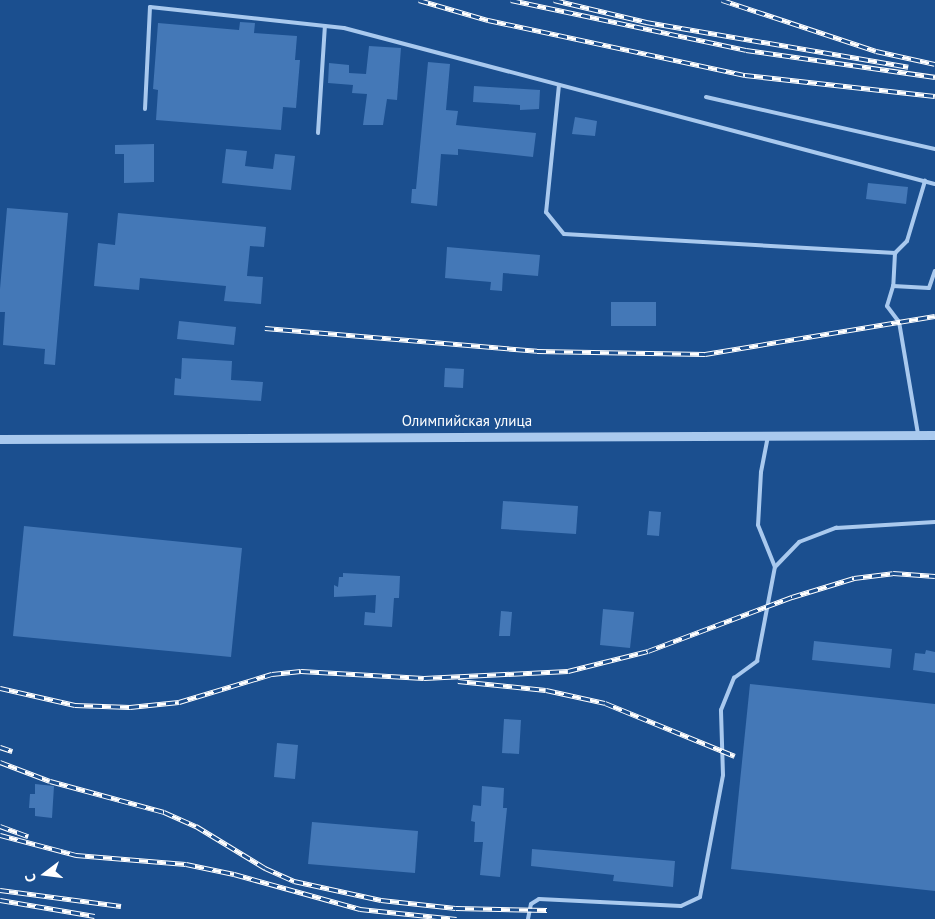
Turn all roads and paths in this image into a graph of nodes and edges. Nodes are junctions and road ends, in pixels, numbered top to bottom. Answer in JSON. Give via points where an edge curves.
{"nodes":[{"id":1,"x":325,"y":26,"type":"junction"},
{"id":2,"x":559,"y":85,"type":"junction"},
{"id":3,"x":706,"y":97,"type":"dead end"},
{"id":4,"x":145,"y":109,"type":"dead end"},
{"id":5,"x":318,"y":133,"type":"dead end"},
{"id":6,"x":935,"y":149,"type":"edge"},
{"id":7,"x":925,"y":181,"type":"junction"},
{"id":8,"x":935,"y":184,"type":"edge"},
{"id":9,"x":895,"y":253,"type":"junction"},
{"id":10,"x":935,"y":271,"type":"edge"},
{"id":11,"x":893,"y":286,"type":"junction"},
{"id":12,"x":918,"y":434,"type":"junction"},
{"id":13,"x":769,"y":435,"type":"junction"},
{"id":14,"x":935,"y":435,"type":"edge"},
{"id":15,"x":0,"y":439,"type":"edge"},
{"id":16,"x":935,"y":522,"type":"edge"},
{"id":17,"x":775,"y":568,"type":"junction"},
{"id":18,"x":528,"y":919,"type":"edge"}],
"edges":[{"from":1,"to":2,"type":"lane","via":[[344,28]]},
{"from":1,"to":4,"type":"lane","via":[[150,7]]},
{"from":1,"to":5,"type":"lane"},
{"from":2,"to":7,"type":"lane"},
{"from":2,"to":9,"type":"lane","via":[[546,212],[564,234]]},
{"from":3,"to":6,"type":"lane"},
{"from":7,"to":8,"type":"lane"},
{"from":7,"to":9,"type":"lane","via":[[907,241]]},
{"from":9,"to":11,"type":"lane"},
{"from":10,"to":11,"type":"lane","via":[[930,288]]},
{"from":11,"to":12,"type":"lane","via":[[887,306],[899,322]]},
{"from":12,"to":13,"type":"street","name":"Олимпийская улица"},
{"from":12,"to":14,"type":"street","name":"Олимпийская улица"},
{"from":13,"to":15,"type":"street","name":"Олимпийская улица"},
{"from":13,"to":17,"type":"lane","via":[[761,472],[758,525]]},
{"from":16,"to":17,"type":"lane","via":[[836,528],[799,542]]},
{"from":17,"to":18,"type":"lane","via":[[757,661],[734,678],[721,710],[723,774],[700,897],[681,906],[539,899],[531,904]]}]}
